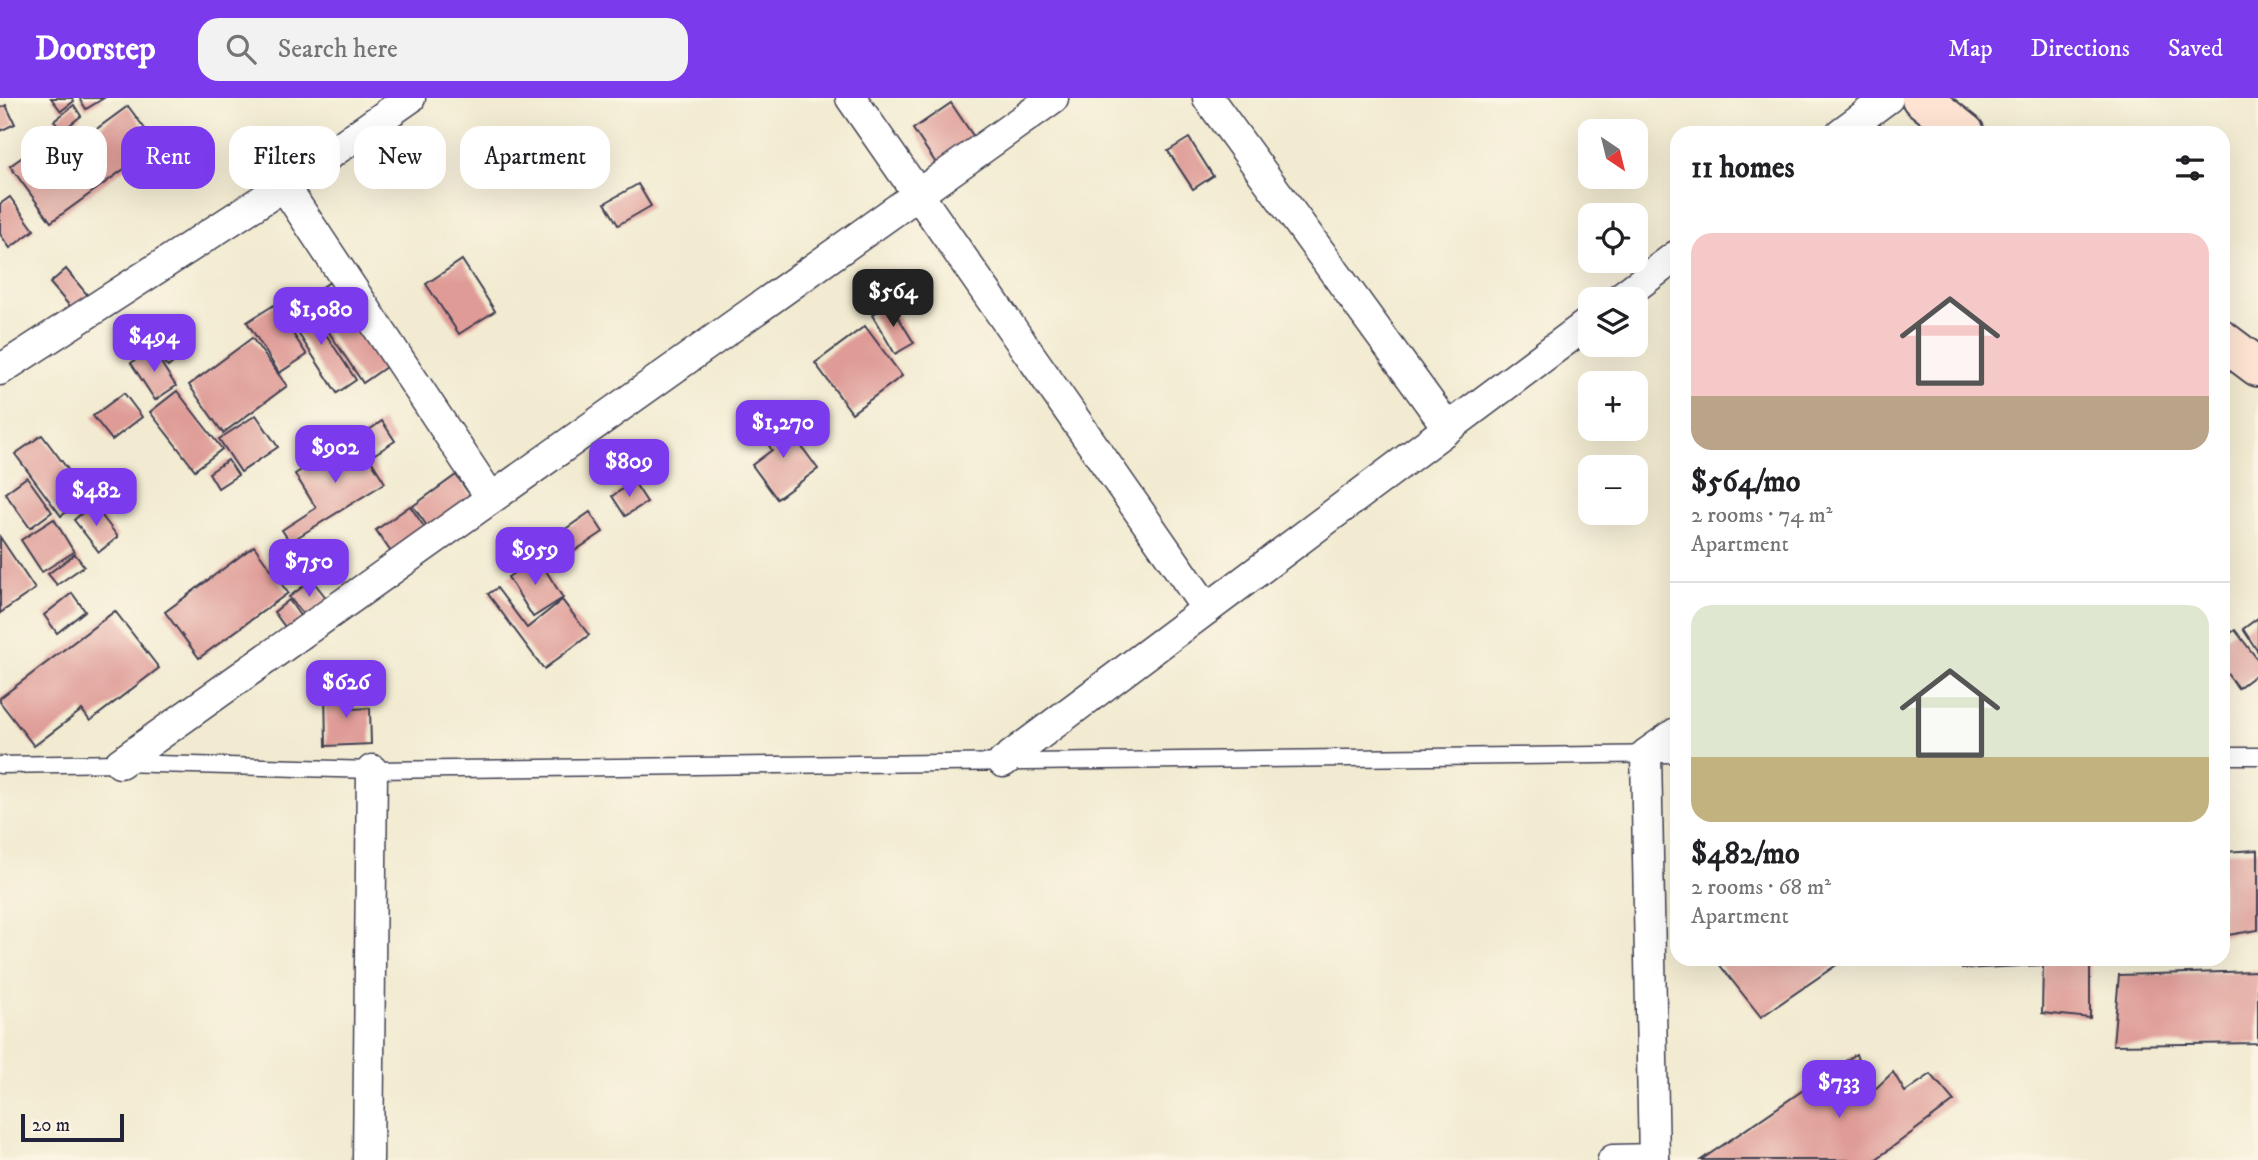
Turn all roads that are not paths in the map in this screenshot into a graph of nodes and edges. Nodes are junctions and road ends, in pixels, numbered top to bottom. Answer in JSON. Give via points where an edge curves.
{"nodes":[{"id":1,"x":410,"y":98,"type":"edge"},
{"id":2,"x":851,"y":98,"type":"edge"},
{"id":3,"x":1052,"y":98,"type":"edge"},
{"id":4,"x":1208,"y":98,"type":"edge"},
{"id":5,"x":1888,"y":98,"type":"edge"},
{"id":6,"x":1921,"y":98,"type":"edge"},
{"id":7,"x":1850,"y":126,"type":"edge"},
{"id":8,"x":1956,"y":126,"type":"edge"},
{"id":9,"x":340,"y":147,"type":"edge"},
{"id":10,"x":279,"y":189,"type":"edge"},
{"id":11,"x":286,"y":189,"type":"edge"},
{"id":12,"x":919,"y":193,"type":"junction"},
{"id":13,"x":1670,"y":261,"type":"edge"},
{"id":14,"x":1635,"y":287,"type":"edge"},
{"id":15,"x":1578,"y":331,"type":"edge"},
{"id":16,"x":2230,"y":346,"type":"edge"},
{"id":17,"x":2258,"y":367,"type":"edge"},
{"id":18,"x":0,"y":370,"type":"edge"},
{"id":19,"x":1448,"y":428,"type":"junction"},
{"id":20,"x":491,"y":498,"type":"junction"},
{"id":21,"x":1207,"y":609,"type":"junction"},
{"id":22,"x":1670,"y":737,"type":"edge"},
{"id":23,"x":1646,"y":754,"type":"junction"},
{"id":24,"x":1670,"y":754,"type":"edge"},
{"id":25,"x":2230,"y":756,"type":"edge"},
{"id":26,"x":2258,"y":756,"type":"edge"},
{"id":27,"x":1003,"y":762,"type":"junction"},
{"id":28,"x":120,"y":763,"type":"junction"},
{"id":29,"x":0,"y":765,"type":"edge"},
{"id":30,"x":372,"y":771,"type":"junction"},
{"id":31,"x":368,"y":1160,"type":"edge"},
{"id":32,"x":1613,"y":1160,"type":"edge"},
{"id":33,"x":1654,"y":1160,"type":"edge"}],
"edges":[{"from":1,"to":9,"type":"street"},
{"from":2,"to":12,"type":"street"},
{"from":3,"to":12,"type":"street"},
{"from":4,"to":19,"type":"street"},
{"from":5,"to":7,"type":"street"},
{"from":6,"to":8,"type":"main road"},
{"from":10,"to":18,"type":"street"},
{"from":11,"to":20,"type":"street"},
{"from":12,"to":20,"type":"street"},
{"from":12,"to":21,"type":"street"},
{"from":13,"to":14,"type":"street"},
{"from":15,"to":19,"type":"street"},
{"from":16,"to":17,"type":"main road"},
{"from":19,"to":21,"type":"street"},
{"from":20,"to":28,"type":"street"},
{"from":21,"to":27,"type":"street"},
{"from":22,"to":23,"type":"street"},
{"from":23,"to":24,"type":"lane"},
{"from":23,"to":27,"type":"lane"},
{"from":23,"to":33,"type":"street"},
{"from":25,"to":26,"type":"lane"},
{"from":27,"to":30,"type":"lane"},
{"from":28,"to":29,"type":"lane"},
{"from":28,"to":30,"type":"lane"},
{"from":30,"to":31,"type":"street"},
{"from":32,"to":33,"type":"street"}]}
